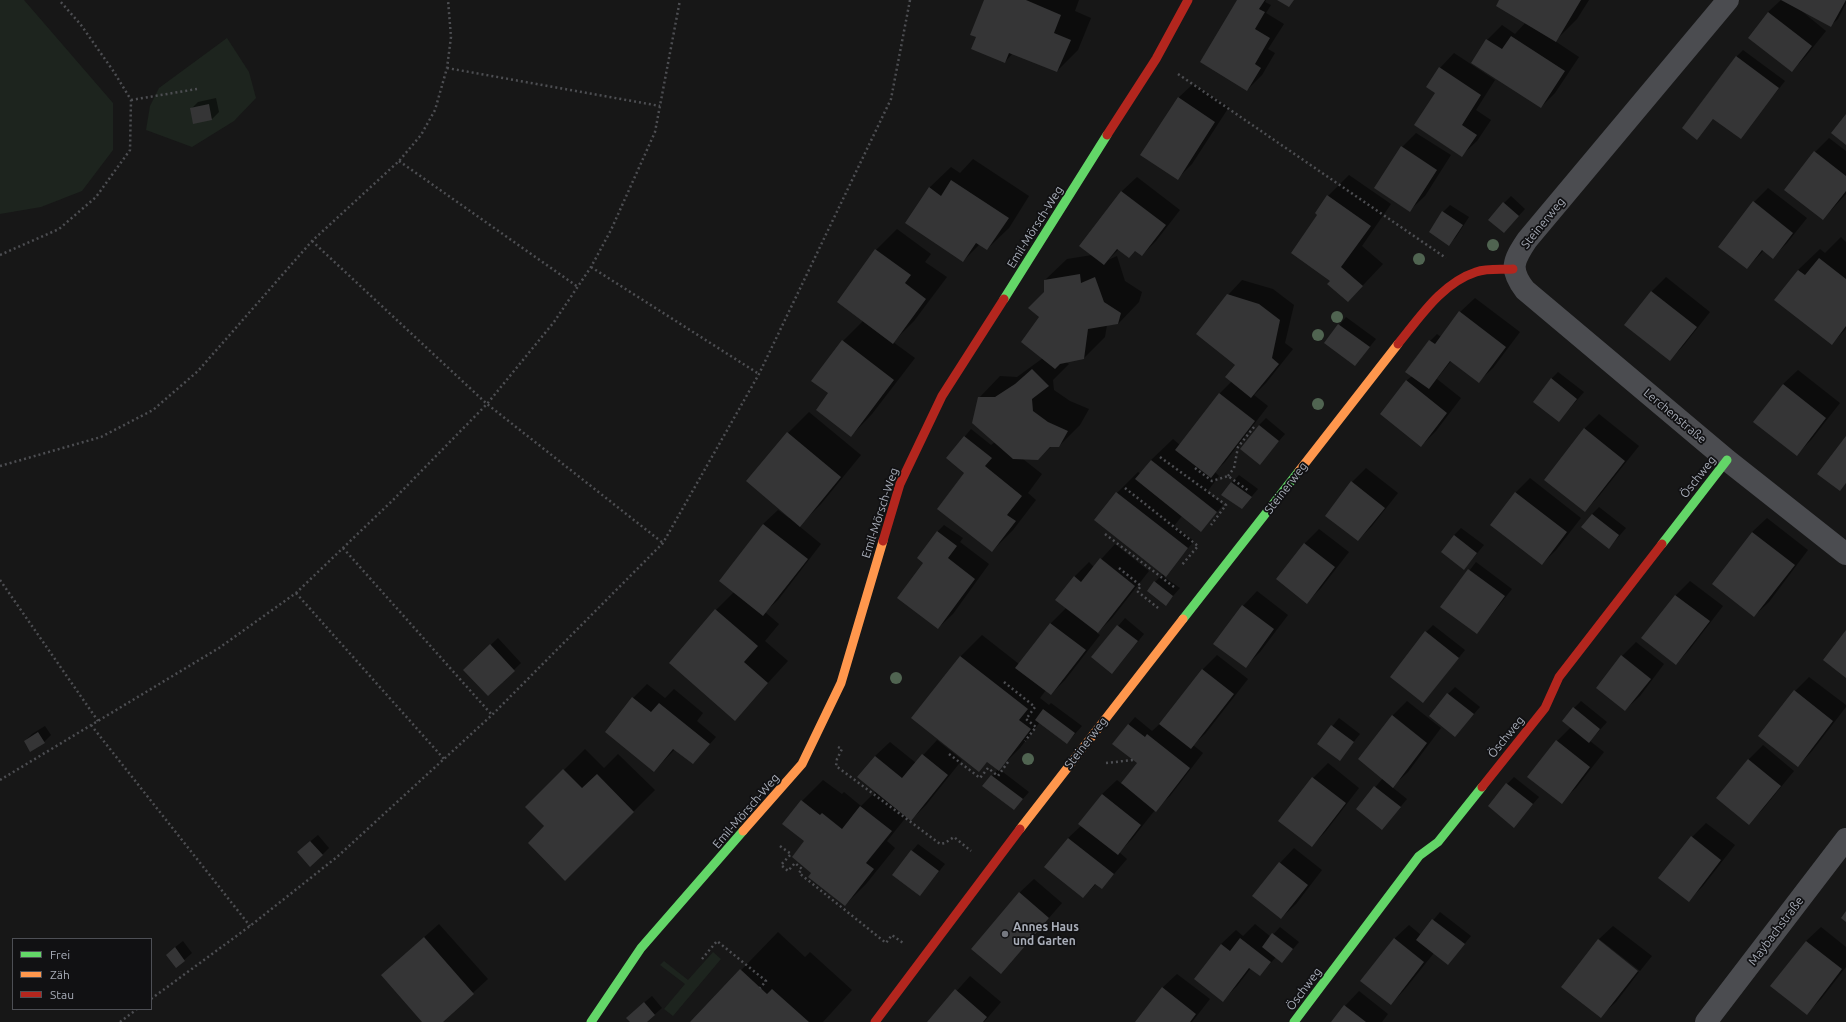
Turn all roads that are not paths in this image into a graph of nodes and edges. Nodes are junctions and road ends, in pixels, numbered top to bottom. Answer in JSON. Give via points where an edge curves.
{"nodes":[{"id":1,"x":1188,"y":0,"type":"edge"},
{"id":2,"x":1728,"y":0,"type":"edge"},
{"id":3,"x":1513,"y":269,"type":"junction"},
{"id":4,"x":1727,"y":460,"type":"junction"},
{"id":5,"x":1846,"y":554,"type":"edge"},
{"id":6,"x":1846,"y":839,"type":"edge"},
{"id":7,"x":591,"y":1022,"type":"edge"},
{"id":8,"x":875,"y":1022,"type":"edge"},
{"id":9,"x":1294,"y":1022,"type":"edge"},
{"id":10,"x":1706,"y":1022,"type":"edge"}],
"edges":[{"from":1,"to":7,"type":"street","name":"Emil-Mörsch-Weg","via":[[1156,59],[942,396],[900,484],[841,683],[802,764],[641,948]]},
{"from":2,"to":3,"type":"street","name":"Steinerweg","via":[[1527,240],[1517,254]]},
{"from":3,"to":4,"type":"street","name":"Lerchenstraße","via":[[1525,290]]},
{"from":3,"to":8,"type":"street","name":"Steinerweg","via":[[1477,271],[1460,278],[1444,290],[1392,352],[1048,792]]},
{"from":4,"to":5,"type":"street","name":"Lerchenstraße"},
{"from":4,"to":9,"type":"street","name":"Öschweg","via":[[1559,676],[1545,708],[1438,842],[1419,856]]},
{"from":6,"to":10,"type":"street","name":"Maybachstraße"}]}
